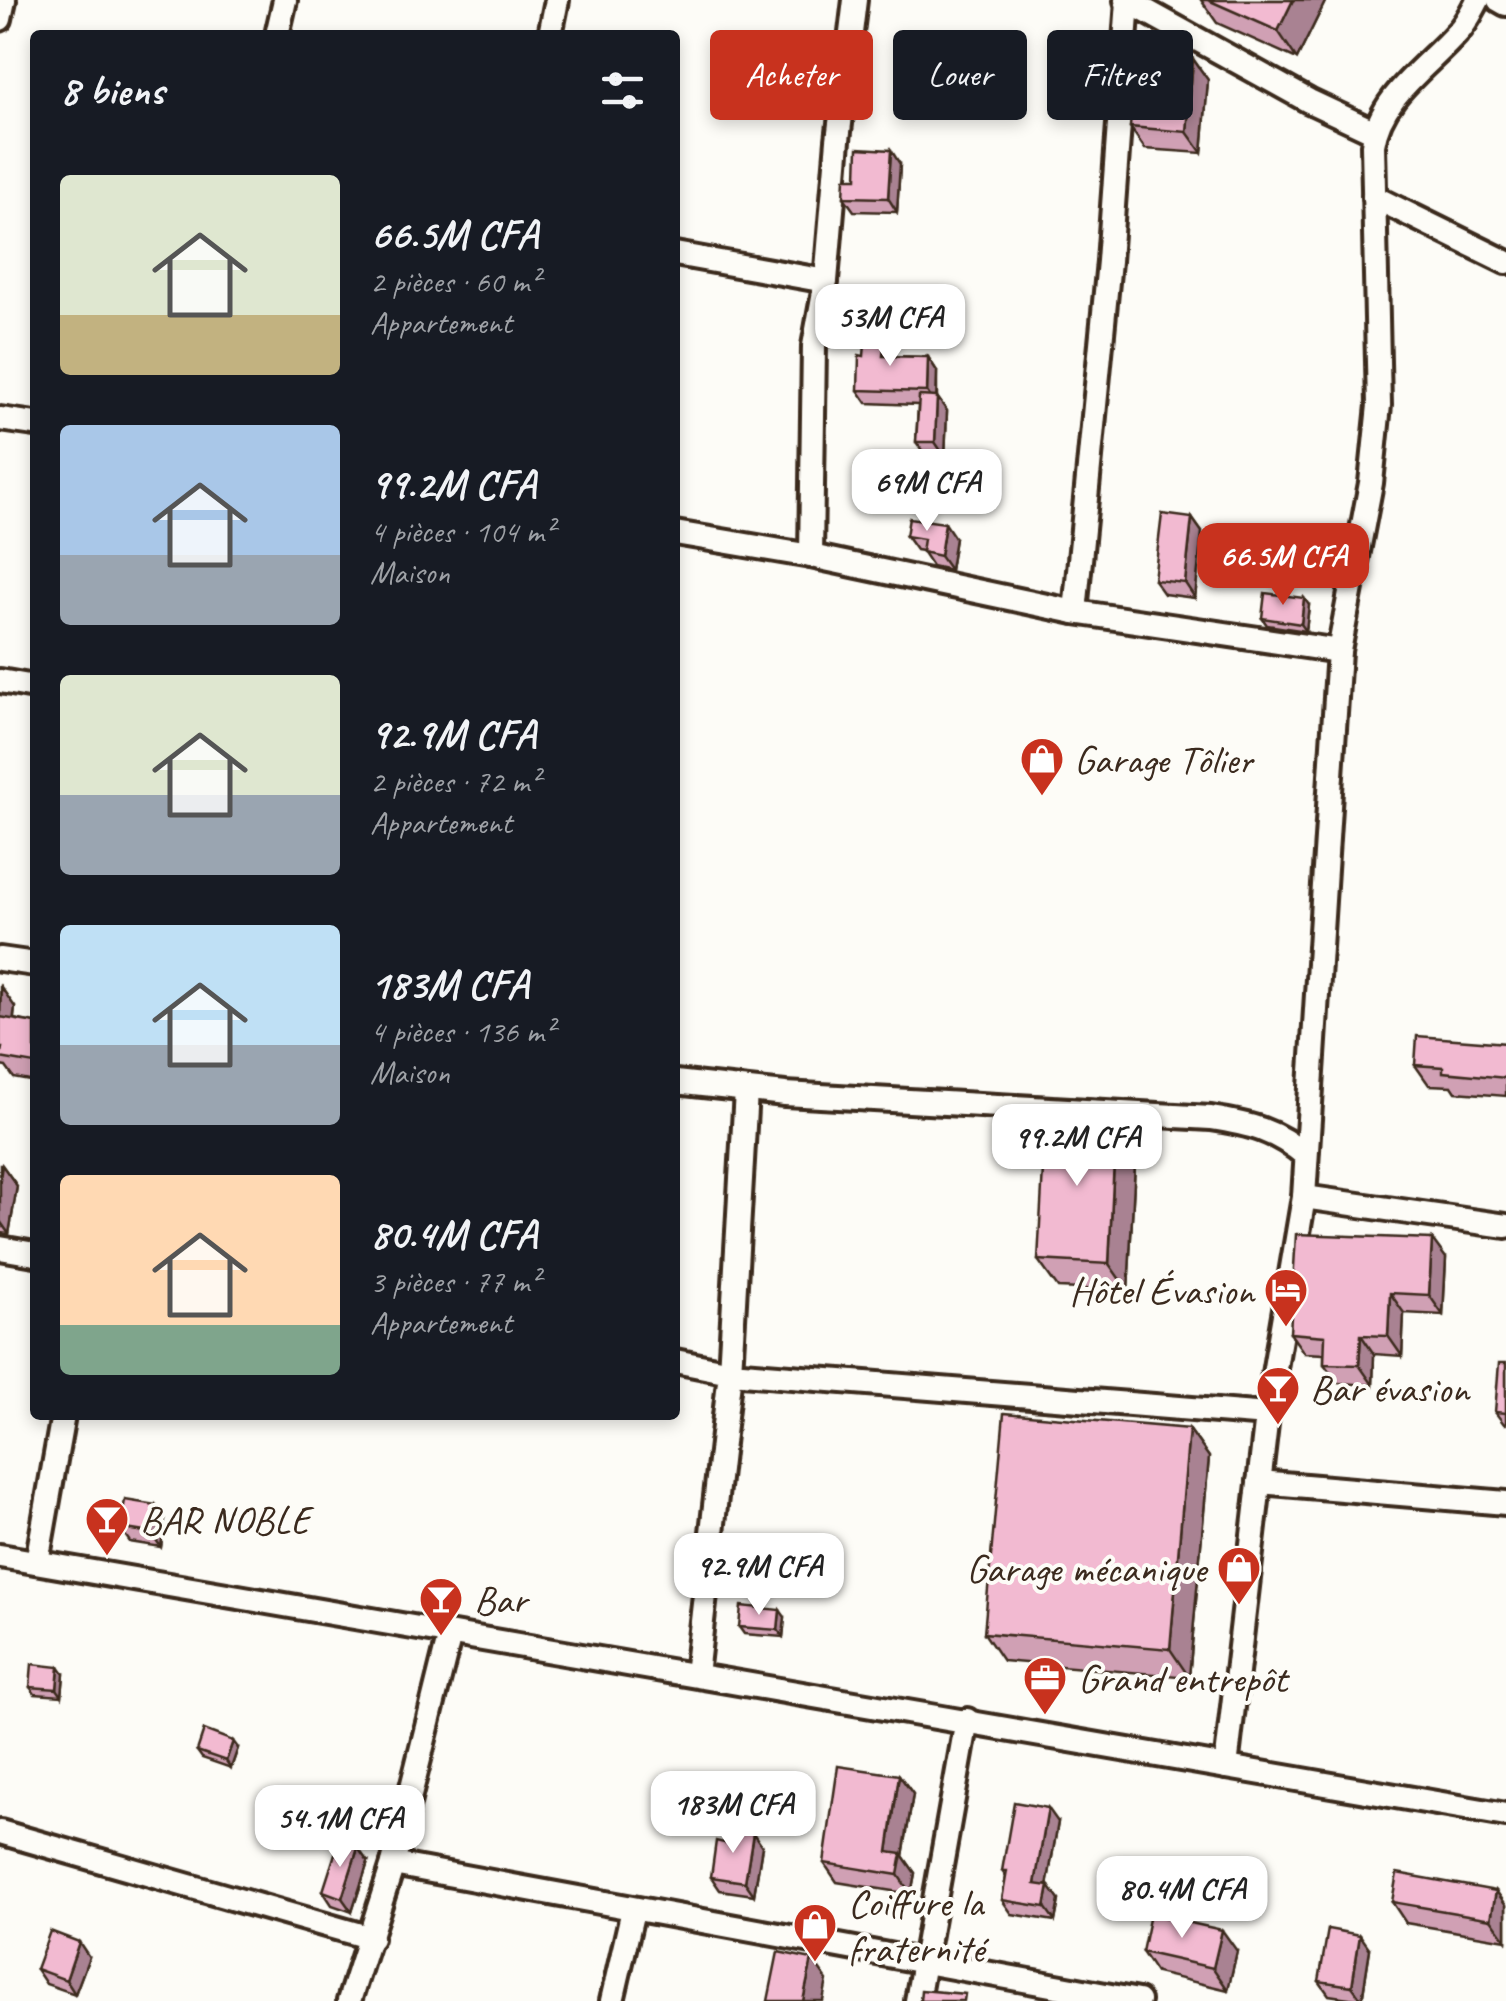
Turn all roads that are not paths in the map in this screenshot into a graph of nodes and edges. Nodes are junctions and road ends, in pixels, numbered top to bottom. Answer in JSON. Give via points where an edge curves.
{"nodes":[{"id":1,"x":4,"y":0,"type":"edge"},
{"id":2,"x":284,"y":0,"type":"edge"},
{"id":3,"x":558,"y":0,"type":"edge"},
{"id":4,"x":855,"y":0,"type":"edge"},
{"id":5,"x":1127,"y":0,"type":"edge"},
{"id":6,"x":1478,"y":0,"type":"edge"},
{"id":7,"x":1499,"y":0,"type":"edge"},
{"id":8,"x":1506,"y":4,"type":"edge"},
{"id":9,"x":0,"y":20,"type":"edge"},
{"id":10,"x":278,"y":30,"type":"edge"},
{"id":11,"x":551,"y":30,"type":"edge"},
{"id":12,"x":1375,"y":132,"type":"junction"},
{"id":13,"x":1374,"y":197,"type":"junction"},
{"id":14,"x":680,"y":255,"type":"edge"},
{"id":15,"x":1506,"y":262,"type":"edge"},
{"id":16,"x":826,"y":281,"type":"junction"},
{"id":17,"x":0,"y":419,"type":"edge"},
{"id":18,"x":30,"y":423,"type":"edge"},
{"id":19,"x":680,"y":533,"type":"edge"},
{"id":20,"x":810,"y":556,"type":"junction"},
{"id":21,"x":1075,"y":612,"type":"junction"},
{"id":22,"x":1339,"y":651,"type":"junction"},
{"id":23,"x":0,"y":681,"type":"edge"},
{"id":24,"x":30,"y":686,"type":"edge"},
{"id":25,"x":0,"y":959,"type":"edge"},
{"id":26,"x":30,"y":963,"type":"edge"},
{"id":27,"x":680,"y":1083,"type":"edge"},
{"id":28,"x":746,"y":1090,"type":"junction"},
{"id":29,"x":1306,"y":1156,"type":"junction"},
{"id":30,"x":1304,"y":1197,"type":"junction"},
{"id":31,"x":1506,"y":1226,"type":"edge"},
{"id":32,"x":0,"y":1248,"type":"edge"},
{"id":33,"x":30,"y":1253,"type":"edge"},
{"id":34,"x":680,"y":1362,"type":"edge"},
{"id":35,"x":730,"y":1372,"type":"junction"},
{"id":36,"x":1267,"y":1415,"type":"junction"},
{"id":37,"x":62,"y":1420,"type":"edge"},
{"id":38,"x":1259,"y":1482,"type":"junction"},
{"id":39,"x":1506,"y":1503,"type":"edge"},
{"id":40,"x":0,"y":1556,"type":"edge"},
{"id":41,"x":37,"y":1562,"type":"junction"},
{"id":42,"x":450,"y":1634,"type":"junction"},
{"id":43,"x":696,"y":1675,"type":"junction"},
{"id":44,"x":967,"y":1720,"type":"junction"},
{"id":45,"x":1226,"y":1767,"type":"junction"},
{"id":46,"x":1506,"y":1814,"type":"edge"},
{"id":47,"x":0,"y":1832,"type":"edge"},
{"id":48,"x":393,"y":1864,"type":"junction"},
{"id":49,"x":632,"y":1910,"type":"junction"},
{"id":50,"x":371,"y":1938,"type":"junction"},
{"id":51,"x":923,"y":1960,"type":"junction"},
{"id":52,"x":348,"y":2001,"type":"edge"},
{"id":53,"x":612,"y":2001,"type":"edge"},
{"id":54,"x":916,"y":2001,"type":"edge"},
{"id":55,"x":1138,"y":2001,"type":"edge"}],
"edges":[{"from":1,"to":9,"type":"street"},
{"from":2,"to":10,"type":"street"},
{"from":3,"to":11,"type":"street"},
{"from":4,"to":16,"type":"street"},
{"from":5,"to":12,"type":"street"},
{"from":5,"to":21,"type":"street"},
{"from":6,"to":12,"type":"street","via":[[1460,30],[1386,109]]},
{"from":7,"to":8,"type":"street"},
{"from":12,"to":13,"type":"street"},
{"from":13,"to":15,"type":"street"},
{"from":13,"to":22,"type":"street","via":[[1378,404],[1371,483]]},
{"from":14,"to":16,"type":"street"},
{"from":16,"to":20,"type":"street","via":[[814,346]]},
{"from":17,"to":18,"type":"street"},
{"from":19,"to":20,"type":"street"},
{"from":20,"to":21,"type":"street"},
{"from":21,"to":22,"type":"street"},
{"from":22,"to":29,"type":"street"},
{"from":23,"to":24,"type":"street"},
{"from":25,"to":26,"type":"street"},
{"from":27,"to":28,"type":"street"},
{"from":28,"to":29,"type":"street","via":[[1211,1118],[1255,1124]]},
{"from":28,"to":35,"type":"street"},
{"from":29,"to":30,"type":"street"},
{"from":30,"to":31,"type":"street"},
{"from":30,"to":36,"type":"street"},
{"from":32,"to":33,"type":"street"},
{"from":34,"to":35,"type":"street"},
{"from":35,"to":36,"type":"street"},
{"from":35,"to":43,"type":"street"},
{"from":36,"to":38,"type":"street"},
{"from":37,"to":41,"type":"street"},
{"from":38,"to":39,"type":"street"},
{"from":38,"to":45,"type":"street"},
{"from":40,"to":41,"type":"street"},
{"from":41,"to":42,"type":"street"},
{"from":42,"to":43,"type":"street"},
{"from":42,"to":48,"type":"street"},
{"from":43,"to":44,"type":"street"},
{"from":44,"to":45,"type":"street"},
{"from":44,"to":51,"type":"street"},
{"from":45,"to":46,"type":"street"},
{"from":47,"to":50,"type":"street"},
{"from":48,"to":49,"type":"street"},
{"from":48,"to":50,"type":"street"},
{"from":49,"to":51,"type":"street"},
{"from":49,"to":53,"type":"street"},
{"from":50,"to":52,"type":"street"},
{"from":51,"to":54,"type":"street"},
{"from":51,"to":55,"type":"street"}]}
